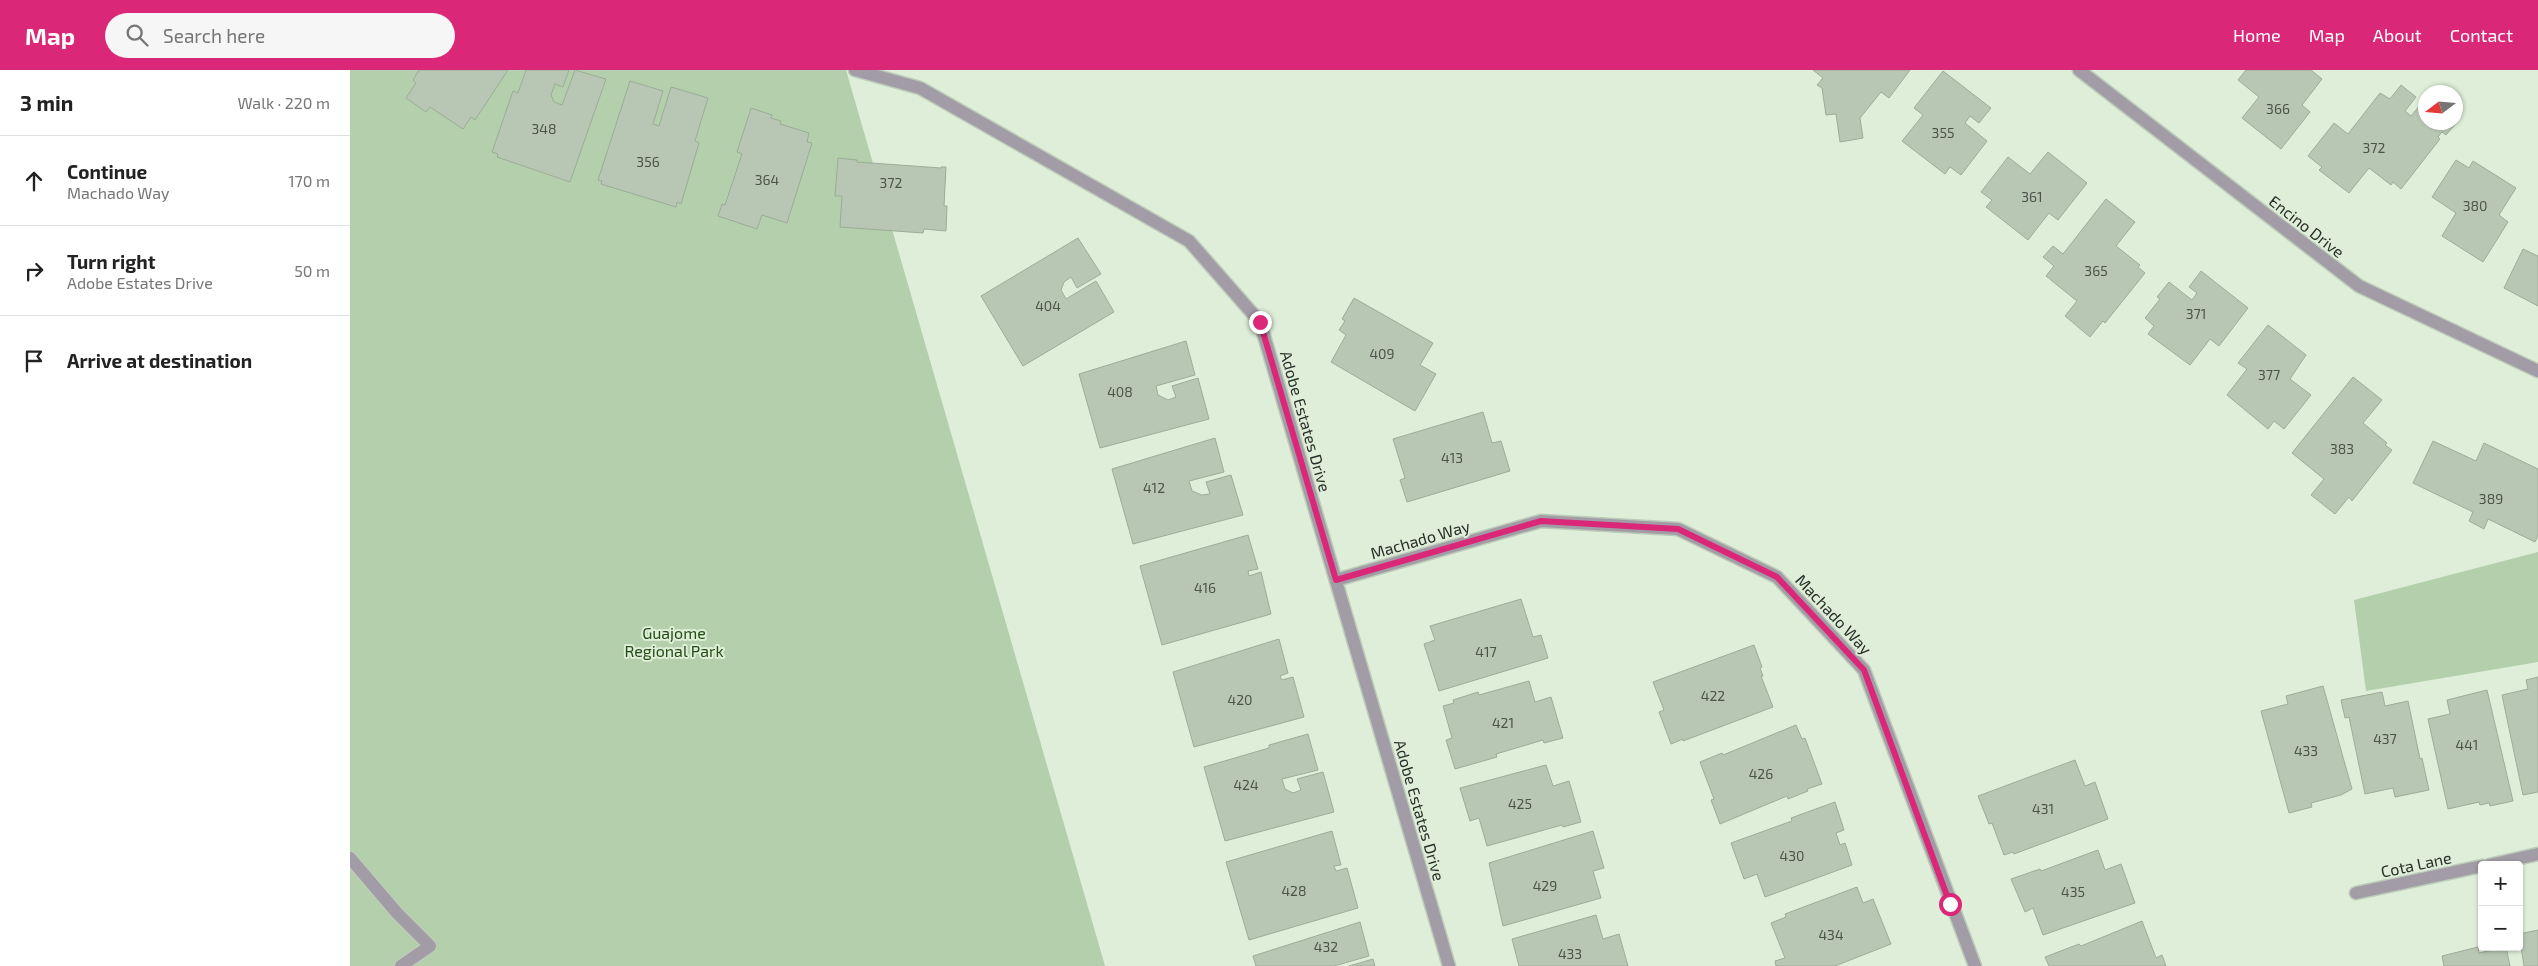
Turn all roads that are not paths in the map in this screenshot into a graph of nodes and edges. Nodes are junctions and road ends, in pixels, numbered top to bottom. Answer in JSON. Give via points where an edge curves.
{"nodes":[{"id":1,"x":855,"y":70,"type":"edge"},
{"id":2,"x":2079,"y":70,"type":"edge"},
{"id":3,"x":2538,"y":370,"type":"edge"},
{"id":4,"x":1336,"y":580,"type":"junction"},
{"id":5,"x":2538,"y":854,"type":"edge"},
{"id":6,"x":350,"y":858,"type":"edge"},
{"id":7,"x":2507,"y":861,"type":"edge"},
{"id":8,"x":2478,"y":867,"type":"edge"},
{"id":9,"x":2356,"y":894,"type":"dead end"},
{"id":10,"x":401,"y":966,"type":"edge"},
{"id":11,"x":1449,"y":966,"type":"edge"},
{"id":12,"x":1975,"y":966,"type":"edge"}],
"edges":[{"from":1,"to":4,"type":"street","name":"Adobe Estates Drive","via":[[920,88],[1189,241],[1260,322]]},
{"from":2,"to":3,"type":"street","name":"Encino Drive","via":[[2359,286]]},
{"from":4,"to":11,"type":"street","name":"Adobe Estates Drive"},
{"from":4,"to":12,"type":"street","name":"Machado Way","via":[[1541,521],[1678,529],[1777,577],[1864,670]]},
{"from":5,"to":7,"type":"street"},
{"from":6,"to":10,"type":"street","via":[[430,946]]},
{"from":8,"to":9,"type":"street","name":"Cota Lane"}]}
